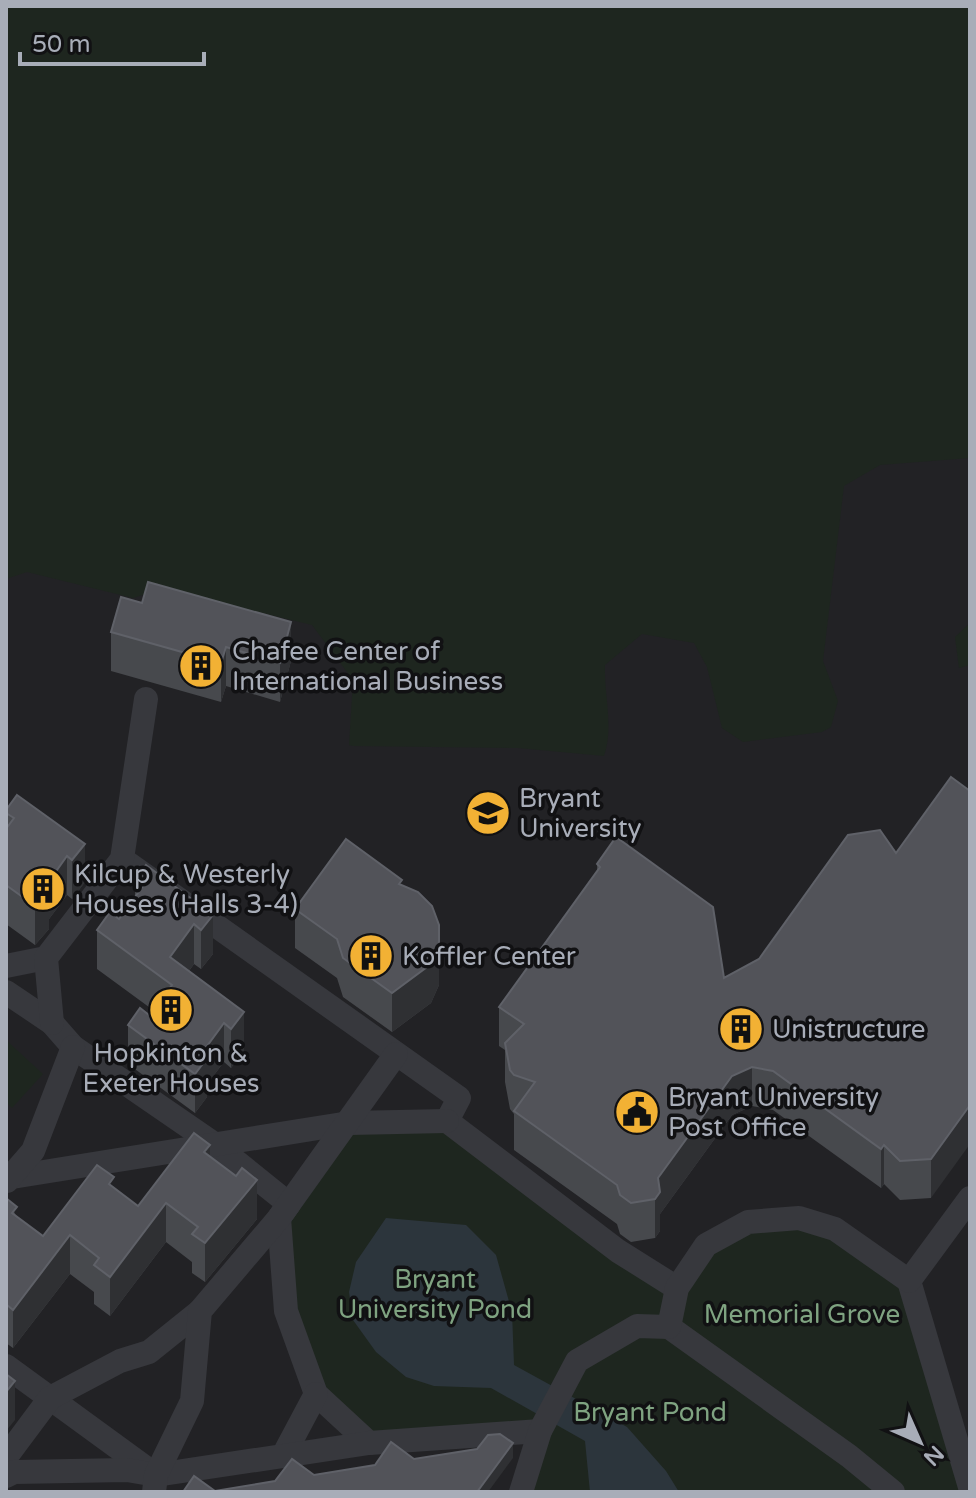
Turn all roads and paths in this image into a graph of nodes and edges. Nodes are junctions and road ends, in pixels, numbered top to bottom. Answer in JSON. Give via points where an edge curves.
{"nodes":[{"id":1,"x":146,"y":699,"type":"dead end"},
{"id":2,"x":122,"y":859,"type":"junction"},
{"id":3,"x":46,"y":958,"type":"junction"},
{"id":4,"x":6,"y":966,"type":"edge"},
{"id":5,"x":6,"y":992,"type":"edge"},
{"id":6,"x":52,"y":1023,"type":"junction"},
{"id":7,"x":73,"y":1047,"type":"junction"},
{"id":8,"x":396,"y":1054,"type":"junction"},
{"id":9,"x":447,"y":1121,"type":"junction"},
{"id":10,"x":349,"y":1123,"type":"junction"},
{"id":11,"x":217,"y":1146,"type":"junction"},
{"id":12,"x":8,"y":1179,"type":"edge"},
{"id":13,"x":970,"y":1198,"type":"edge"},
{"id":14,"x":284,"y":1211,"type":"junction"},
{"id":15,"x":909,"y":1281,"type":"junction"},
{"id":16,"x":677,"y":1288,"type":"junction"},
{"id":17,"x":200,"y":1311,"type":"junction"},
{"id":18,"x":669,"y":1327,"type":"junction"},
{"id":19,"x":6,"y":1366,"type":"edge"},
{"id":20,"x":316,"y":1394,"type":"junction"},
{"id":21,"x":50,"y":1398,"type":"junction"},
{"id":22,"x":540,"y":1431,"type":"junction"},
{"id":23,"x":369,"y":1443,"type":"junction"},
{"id":24,"x":283,"y":1456,"type":"junction"},
{"id":25,"x":6,"y":1457,"type":"edge"},
{"id":26,"x":6,"y":1476,"type":"edge"},
{"id":27,"x":155,"y":1483,"type":"edge"},
{"id":28,"x":970,"y":1487,"type":"edge"},
{"id":29,"x":521,"y":1492,"type":"edge"},
{"id":30,"x":893,"y":1492,"type":"edge"}],
"edges":[{"from":1,"to":2,"type":"street"},
{"from":2,"to":3,"type":"street"},
{"from":2,"to":8,"type":"street"},
{"from":3,"to":4,"type":"street"},
{"from":3,"to":6,"type":"street"},
{"from":5,"to":6,"type":"street"},
{"from":6,"to":7,"type":"street"},
{"from":7,"to":11,"type":"street"},
{"from":7,"to":12,"type":"street","via":[[33,1151]]},
{"from":8,"to":9,"type":"street","via":[[459,1098]]},
{"from":8,"to":10,"type":"street"},
{"from":9,"to":10,"type":"street"},
{"from":9,"to":16,"type":"street","via":[[618,1251]]},
{"from":10,"to":11,"type":"street"},
{"from":10,"to":14,"type":"street"},
{"from":11,"to":12,"type":"street"},
{"from":11,"to":14,"type":"street"},
{"from":13,"to":15,"type":"street"},
{"from":14,"to":17,"type":"street"},
{"from":14,"to":20,"type":"street","via":[[286,1311]]},
{"from":15,"to":16,"type":"street","via":[[835,1229],[799,1218],[748,1222],[706,1245]]},
{"from":15,"to":28,"type":"street"},
{"from":16,"to":18,"type":"street"},
{"from":17,"to":21,"type":"street","via":[[149,1352],[120,1361]]},
{"from":17,"to":27,"type":"street","via":[[192,1401]]},
{"from":18,"to":22,"type":"street","via":[[637,1326],[577,1361]]},
{"from":18,"to":30,"type":"street"},
{"from":19,"to":21,"type":"street"},
{"from":20,"to":23,"type":"street"},
{"from":20,"to":24,"type":"street"},
{"from":21,"to":25,"type":"street"},
{"from":21,"to":27,"type":"street"},
{"from":22,"to":23,"type":"street"},
{"from":22,"to":29,"type":"street"},
{"from":23,"to":24,"type":"street"},
{"from":24,"to":27,"type":"street"},
{"from":26,"to":27,"type":"street","via":[[127,1470]]}]}
